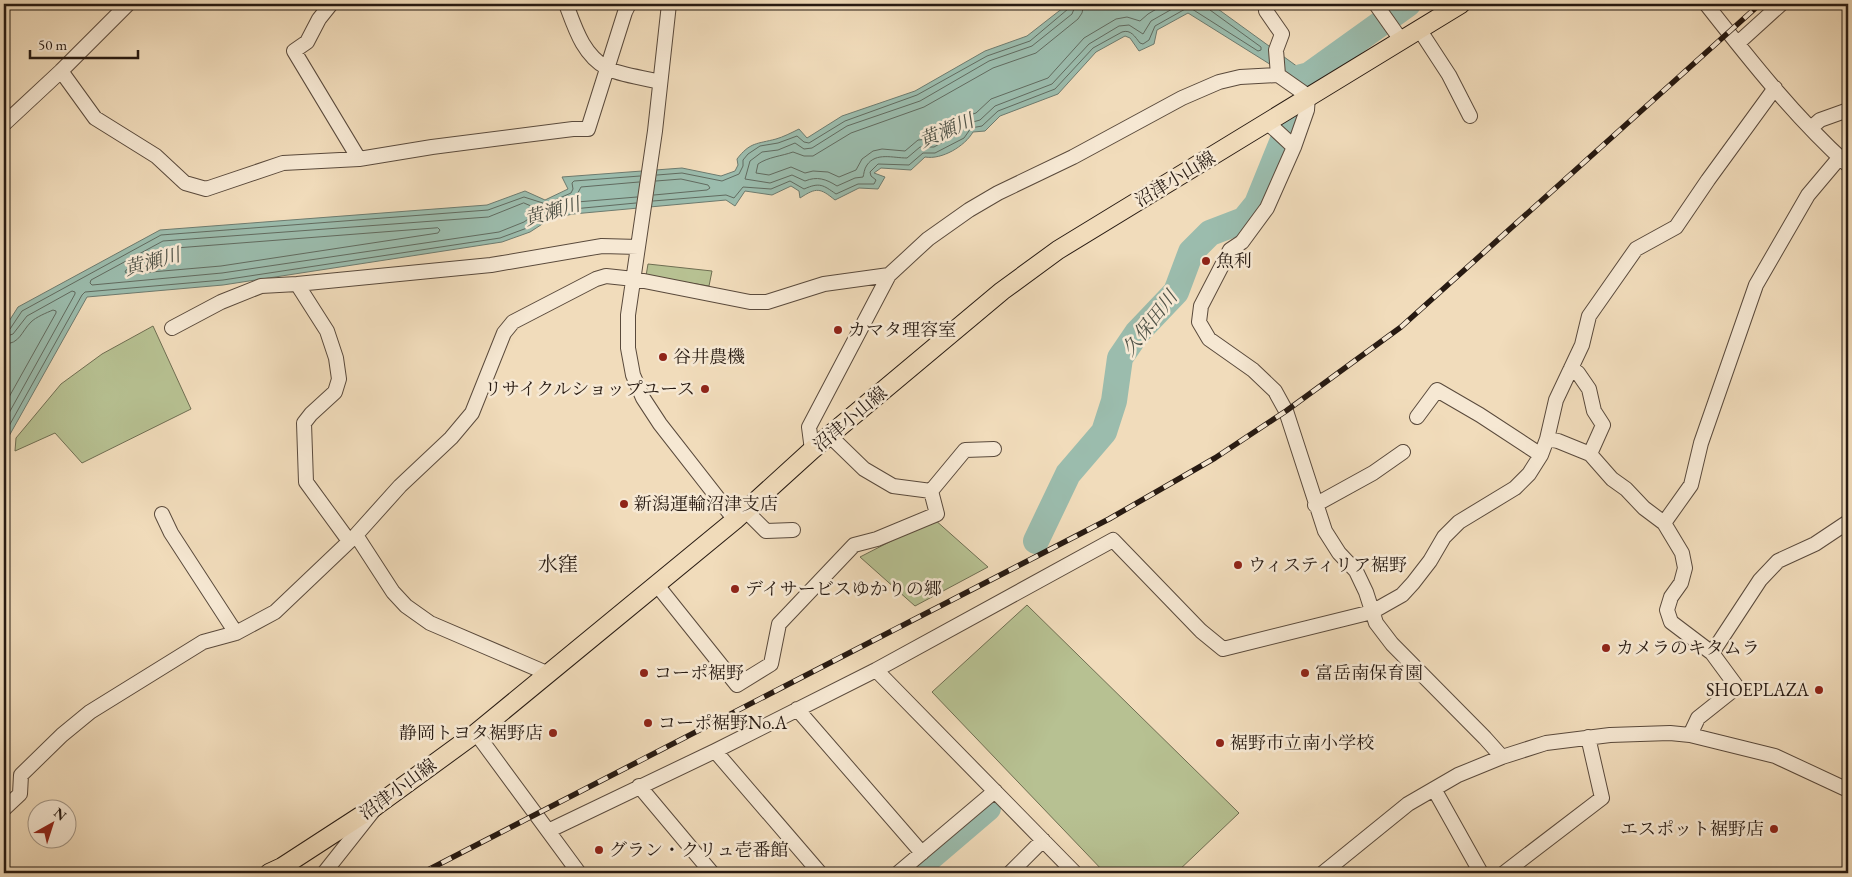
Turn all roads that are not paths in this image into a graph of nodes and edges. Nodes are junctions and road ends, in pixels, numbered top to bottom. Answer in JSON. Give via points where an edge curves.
{"nodes":[{"id":1,"x":128,"y":4,"type":"edge"},
{"id":2,"x":331,"y":4,"type":"edge"},
{"id":3,"x":566,"y":4,"type":"edge"},
{"id":4,"x":629,"y":4,"type":"edge"},
{"id":5,"x":669,"y":4,"type":"edge"},
{"id":6,"x":1460,"y":4,"type":"edge"},
{"id":7,"x":1706,"y":4,"type":"edge"},
{"id":8,"x":1781,"y":4,"type":"edge"},
{"id":9,"x":1379,"y":6,"type":"edge"},
{"id":10,"x":1266,"y":11,"type":"dead end"},
{"id":11,"x":1418,"y":29,"type":"junction"},
{"id":12,"x":1396,"y":32,"type":"junction"},
{"id":13,"x":1738,"y":43,"type":"junction"},
{"id":14,"x":608,"y":68,"type":"junction"},
{"id":15,"x":61,"y":72,"type":"junction"},
{"id":16,"x":1278,"y":73,"type":"junction"},
{"id":17,"x":660,"y":82,"type":"junction"},
{"id":18,"x":1775,"y":88,"type":"junction"},
{"id":19,"x":1308,"y":96,"type":"junction"},
{"id":20,"x":1848,"y":110,"type":"edge"},
{"id":21,"x":1470,"y":116,"type":"dead end"},
{"id":22,"x":6,"y":118,"type":"edge"},
{"id":23,"x":1270,"y":125,"type":"junction"},
{"id":24,"x":1811,"y":128,"type":"junction"},
{"id":25,"x":1294,"y":147,"type":"junction"},
{"id":26,"x":359,"y":159,"type":"junction"},
{"id":27,"x":1844,"y":161,"type":"edge"},
{"id":28,"x":639,"y":243,"type":"junction"},
{"id":29,"x":889,"y":275,"type":"junction"},
{"id":30,"x":634,"y":278,"type":"junction"},
{"id":31,"x":297,"y":284,"type":"junction"},
{"id":32,"x":172,"y":328,"type":"dead end"},
{"id":33,"x":1571,"y":368,"type":"junction"},
{"id":34,"x":1417,"y":417,"type":"dead end"},
{"id":35,"x":830,"y":436,"type":"junction"},
{"id":36,"x":1547,"y":439,"type":"junction"},
{"id":37,"x":994,"y":448,"type":"dead end"},
{"id":38,"x":812,"y":450,"type":"junction"},
{"id":39,"x":1403,"y":452,"type":"dead end"},
{"id":40,"x":1590,"y":454,"type":"junction"},
{"id":41,"x":1541,"y":455,"type":"junction"},
{"id":42,"x":931,"y":491,"type":"junction"},
{"id":43,"x":1315,"y":505,"type":"junction"},
{"id":44,"x":162,"y":514,"type":"dead end"},
{"id":45,"x":741,"y":516,"type":"junction"},
{"id":46,"x":1848,"y":522,"type":"edge"},
{"id":47,"x":1664,"y":523,"type":"junction"},
{"id":48,"x":793,"y":530,"type":"dead end"},
{"id":49,"x":352,"y":538,"type":"junction"},
{"id":50,"x":657,"y":585,"type":"junction"},
{"id":51,"x":1372,"y":612,"type":"junction"},
{"id":52,"x":236,"y":633,"type":"junction"},
{"id":53,"x":1712,"y":653,"type":"junction"},
{"id":54,"x":876,"y":670,"type":"junction"},
{"id":55,"x":549,"y":674,"type":"junction"},
{"id":56,"x":798,"y":709,"type":"junction"},
{"id":57,"x":476,"y":733,"type":"junction"},
{"id":58,"x":1690,"y":735,"type":"junction"},
{"id":59,"x":1588,"y":737,"type":"junction"},
{"id":60,"x":714,"y":751,"type":"junction"},
{"id":61,"x":1502,"y":757,"type":"junction"},
{"id":62,"x":639,"y":786,"type":"junction"},
{"id":63,"x":1434,"y":789,"type":"junction"},
{"id":64,"x":1848,"y":790,"type":"edge"},
{"id":65,"x":994,"y":791,"type":"junction"},
{"id":66,"x":376,"y":806,"type":"junction"},
{"id":67,"x":4,"y":810,"type":"edge"},
{"id":68,"x":548,"y":830,"type":"junction"},
{"id":69,"x":1043,"y":840,"type":"junction"},
{"id":70,"x":922,"y":853,"type":"junction"},
{"id":71,"x":269,"y":873,"type":"edge"},
{"id":72,"x":324,"y":873,"type":"edge"},
{"id":73,"x":579,"y":873,"type":"edge"},
{"id":74,"x":712,"y":873,"type":"edge"},
{"id":75,"x":820,"y":873,"type":"edge"},
{"id":76,"x":898,"y":873,"type":"edge"},
{"id":77,"x":1010,"y":873,"type":"edge"},
{"id":78,"x":1076,"y":873,"type":"edge"},
{"id":79,"x":1323,"y":873,"type":"edge"},
{"id":80,"x":1481,"y":873,"type":"edge"},
{"id":81,"x":1504,"y":873,"type":"edge"}],
"edges":[{"from":1,"to":15,"type":"street"},
{"from":2,"to":26,"type":"street","via":[[307,42],[294,51]]},
{"from":3,"to":14,"type":"street","via":[[579,38],[593,57]]},
{"from":4,"to":14,"type":"street"},
{"from":5,"to":17,"type":"street"},
{"from":6,"to":11,"type":"main road","name":"沼津小山線"},
{"from":7,"to":13,"type":"street"},
{"from":8,"to":13,"type":"street"},
{"from":9,"to":12,"type":"street"},
{"from":10,"to":16,"type":"street","via":[[1282,34],[1276,50]]},
{"from":11,"to":12,"type":"main road","name":"沼津小山線"},
{"from":11,"to":21,"type":"street","via":[[1449,75]]},
{"from":12,"to":19,"type":"main road","name":"沼津小山線"},
{"from":13,"to":18,"type":"street"},
{"from":14,"to":17,"type":"street"},
{"from":14,"to":26,"type":"street","via":[[588,129]]},
{"from":15,"to":22,"type":"street"},
{"from":15,"to":26,"type":"street","via":[[95,118],[156,156],[185,183],[206,189],[283,163]]},
{"from":16,"to":19,"type":"street"},
{"from":16,"to":29,"type":"street","via":[[1219,82],[998,193],[928,239]]},
{"from":17,"to":28,"type":"street"},
{"from":18,"to":24,"type":"street"},
{"from":18,"to":33,"type":"street","via":[[1676,227],[1636,249],[1589,316],[1582,345]]},
{"from":19,"to":23,"type":"main road","name":"沼津小山線"},
{"from":19,"to":25,"type":"street","via":[[1307,110]]},
{"from":20,"to":24,"type":"street","via":[[1820,120]]},
{"from":23,"to":25,"type":"street"},
{"from":23,"to":35,"type":"main road","name":"沼津小山線","via":[[1058,250],[1002,291]]},
{"from":24,"to":27,"type":"street"},
{"from":25,"to":43,"type":"street","via":[[1267,208],[1242,242],[1230,250],[1200,306],[1199,322],[1209,339],[1253,370],[1275,391],[1286,411]]},
{"from":27,"to":47,"type":"street","via":[[1808,195],[1756,285],[1701,443],[1691,485]]},
{"from":28,"to":30,"type":"street"},
{"from":28,"to":31,"type":"street","via":[[491,265]]},
{"from":29,"to":30,"type":"street","via":[[824,284],[767,302],[750,302]]},
{"from":29,"to":38,"type":"street","via":[[809,427]]},
{"from":30,"to":45,"type":"street","via":[[628,315],[628,348],[633,375],[643,398],[660,424]]},
{"from":30,"to":49,"type":"street","via":[[606,276],[596,279],[513,322],[504,333],[472,413]]},
{"from":31,"to":32,"type":"street","via":[[261,286],[221,302]]},
{"from":31,"to":49,"type":"street","via":[[327,331],[336,358],[338,378],[335,392],[304,423],[306,482]]},
{"from":33,"to":36,"type":"street","via":[[1556,400]]},
{"from":33,"to":40,"type":"street","via":[[1589,389],[1594,411],[1603,425]]},
{"from":34,"to":41,"type":"street","via":[[1437,390]]},
{"from":35,"to":38,"type":"main road","name":"沼津小山線"},
{"from":35,"to":42,"type":"street","via":[[864,469],[893,486]]},
{"from":36,"to":40,"type":"street"},
{"from":36,"to":41,"type":"street"},
{"from":37,"to":42,"type":"street","via":[[965,450]]},
{"from":38,"to":45,"type":"main road","name":"沼津小山線"},
{"from":39,"to":43,"type":"street","via":[[1373,473]]},
{"from":40,"to":47,"type":"street","via":[[1612,479]]},
{"from":41,"to":51,"type":"street","via":[[1515,488],[1459,522],[1444,537],[1430,561],[1402,595]]},
{"from":42,"to":50,"type":"street","via":[[937,514],[854,545],[779,624],[771,664],[737,685]]},
{"from":43,"to":51,"type":"street","via":[[1331,542],[1356,571]]},
{"from":44,"to":52,"type":"street"},
{"from":45,"to":48,"type":"street","via":[[766,531]]},
{"from":45,"to":50,"type":"main road","name":"沼津小山線"},
{"from":46,"to":53,"type":"street","via":[[1814,544],[1778,561],[1760,580]]},
{"from":47,"to":53,"type":"street","via":[[1682,553],[1685,568],[1667,610],[1671,622]]},
{"from":49,"to":52,"type":"street","via":[[275,612]]},
{"from":49,"to":55,"type":"street","via":[[393,592],[430,623]]},
{"from":50,"to":55,"type":"main road","name":"沼津小山線"},
{"from":51,"to":54,"type":"street","via":[[1223,649],[1201,631],[1114,540]]},
{"from":51,"to":61,"type":"street","via":[[1392,644]]},
{"from":52,"to":67,"type":"street","via":[[203,642],[90,712],[21,775],[20,794]]},
{"from":53,"to":58,"type":"street","via":[[1737,687],[1698,718]]},
{"from":54,"to":56,"type":"street"},
{"from":54,"to":65,"type":"street"},
{"from":55,"to":57,"type":"main road","name":"沼津小山線"},
{"from":56,"to":60,"type":"street"},
{"from":56,"to":70,"type":"street"},
{"from":57,"to":66,"type":"main road","name":"沼津小山線"},
{"from":57,"to":68,"type":"street"},
{"from":58,"to":59,"type":"street"},
{"from":58,"to":64,"type":"street","via":[[1775,756]]},
{"from":59,"to":61,"type":"street","via":[[1546,743]]},
{"from":59,"to":81,"type":"street","via":[[1602,798]]},
{"from":60,"to":62,"type":"street"},
{"from":60,"to":75,"type":"street"},
{"from":61,"to":63,"type":"street"},
{"from":62,"to":68,"type":"street"},
{"from":62,"to":74,"type":"street"},
{"from":63,"to":79,"type":"street","via":[[1408,804]]},
{"from":63,"to":80,"type":"street"},
{"from":65,"to":69,"type":"street"},
{"from":65,"to":70,"type":"street"},
{"from":66,"to":71,"type":"main road","name":"沼津小山線","via":[[282,868]]},
{"from":66,"to":72,"type":"street"},
{"from":68,"to":73,"type":"street"},
{"from":69,"to":77,"type":"street"},
{"from":69,"to":78,"type":"street"},
{"from":70,"to":76,"type":"street"}]}
